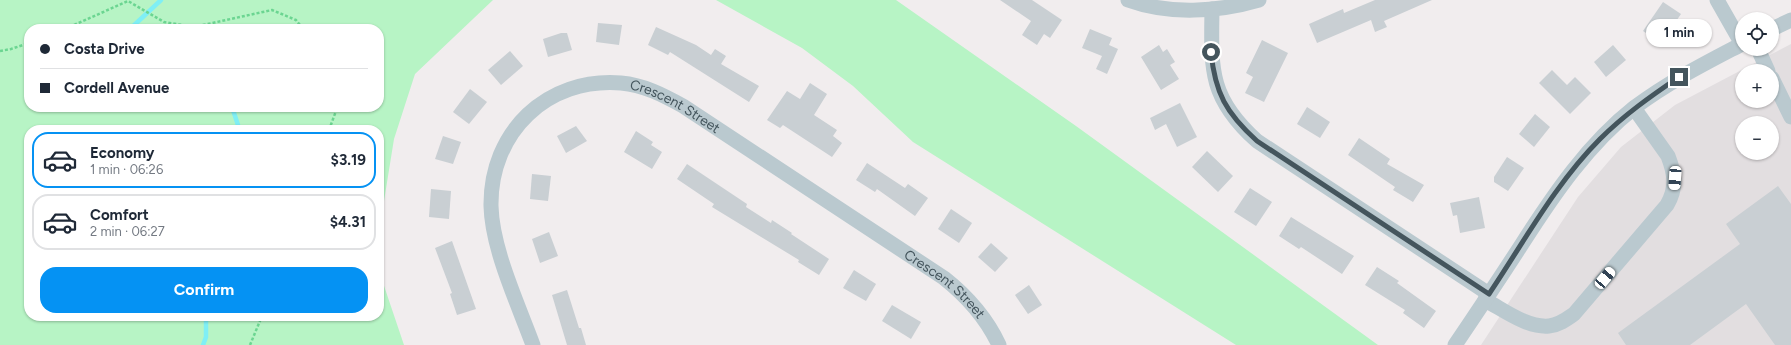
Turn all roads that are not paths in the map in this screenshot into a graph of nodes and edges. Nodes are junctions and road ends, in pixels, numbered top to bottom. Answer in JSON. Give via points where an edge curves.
{"nodes":[{"id":1,"x":1128,"y":0,"type":"edge"},
{"id":2,"x":1259,"y":0,"type":"edge"},
{"id":3,"x":1717,"y":0,"type":"edge"},
{"id":4,"x":1212,"y":9,"type":"junction"},
{"id":5,"x":1791,"y":20,"type":"edge"},
{"id":6,"x":1779,"y":26,"type":"edge"},
{"id":7,"x":1735,"y":32,"type":"edge"},
{"id":8,"x":1735,"y":48,"type":"edge"},
{"id":9,"x":1779,"y":91,"type":"edge"},
{"id":10,"x":1634,"y":108,"type":"junction"},
{"id":11,"x":1789,"y":109,"type":"edge"},
{"id":12,"x":1487,"y":297,"type":"junction"},
{"id":13,"x":533,"y":345,"type":"edge"},
{"id":14,"x":1000,"y":345,"type":"edge"},
{"id":15,"x":1455,"y":345,"type":"edge"}],
"edges":[{"from":1,"to":4,"type":"street","via":[[1154,7],[1181,10]]},
{"from":2,"to":4,"type":"street"},
{"from":3,"to":7,"type":"street"},
{"from":4,"to":12,"type":"street","via":[[1213,72],[1219,91],[1239,125],[1257,141]]},
{"from":5,"to":6,"type":"street"},
{"from":8,"to":10,"type":"street","via":[[1679,77]]},
{"from":9,"to":11,"type":"street"},
{"from":10,"to":12,"type":"street","via":[[1573,169]]},
{"from":10,"to":12,"type":"street","via":[[1671,164],[1675,178],[1674,190],[1666,205],[1574,314],[1564,321],[1550,326],[1534,324]]},
{"from":12,"to":15,"type":"street"},
{"from":13,"to":14,"type":"street","name":"Crescent Street","via":[[496,242],[492,208],[498,160],[519,124],[547,99],[583,85],[605,83],[643,87],[683,106],[944,278],[977,308]]}]}
